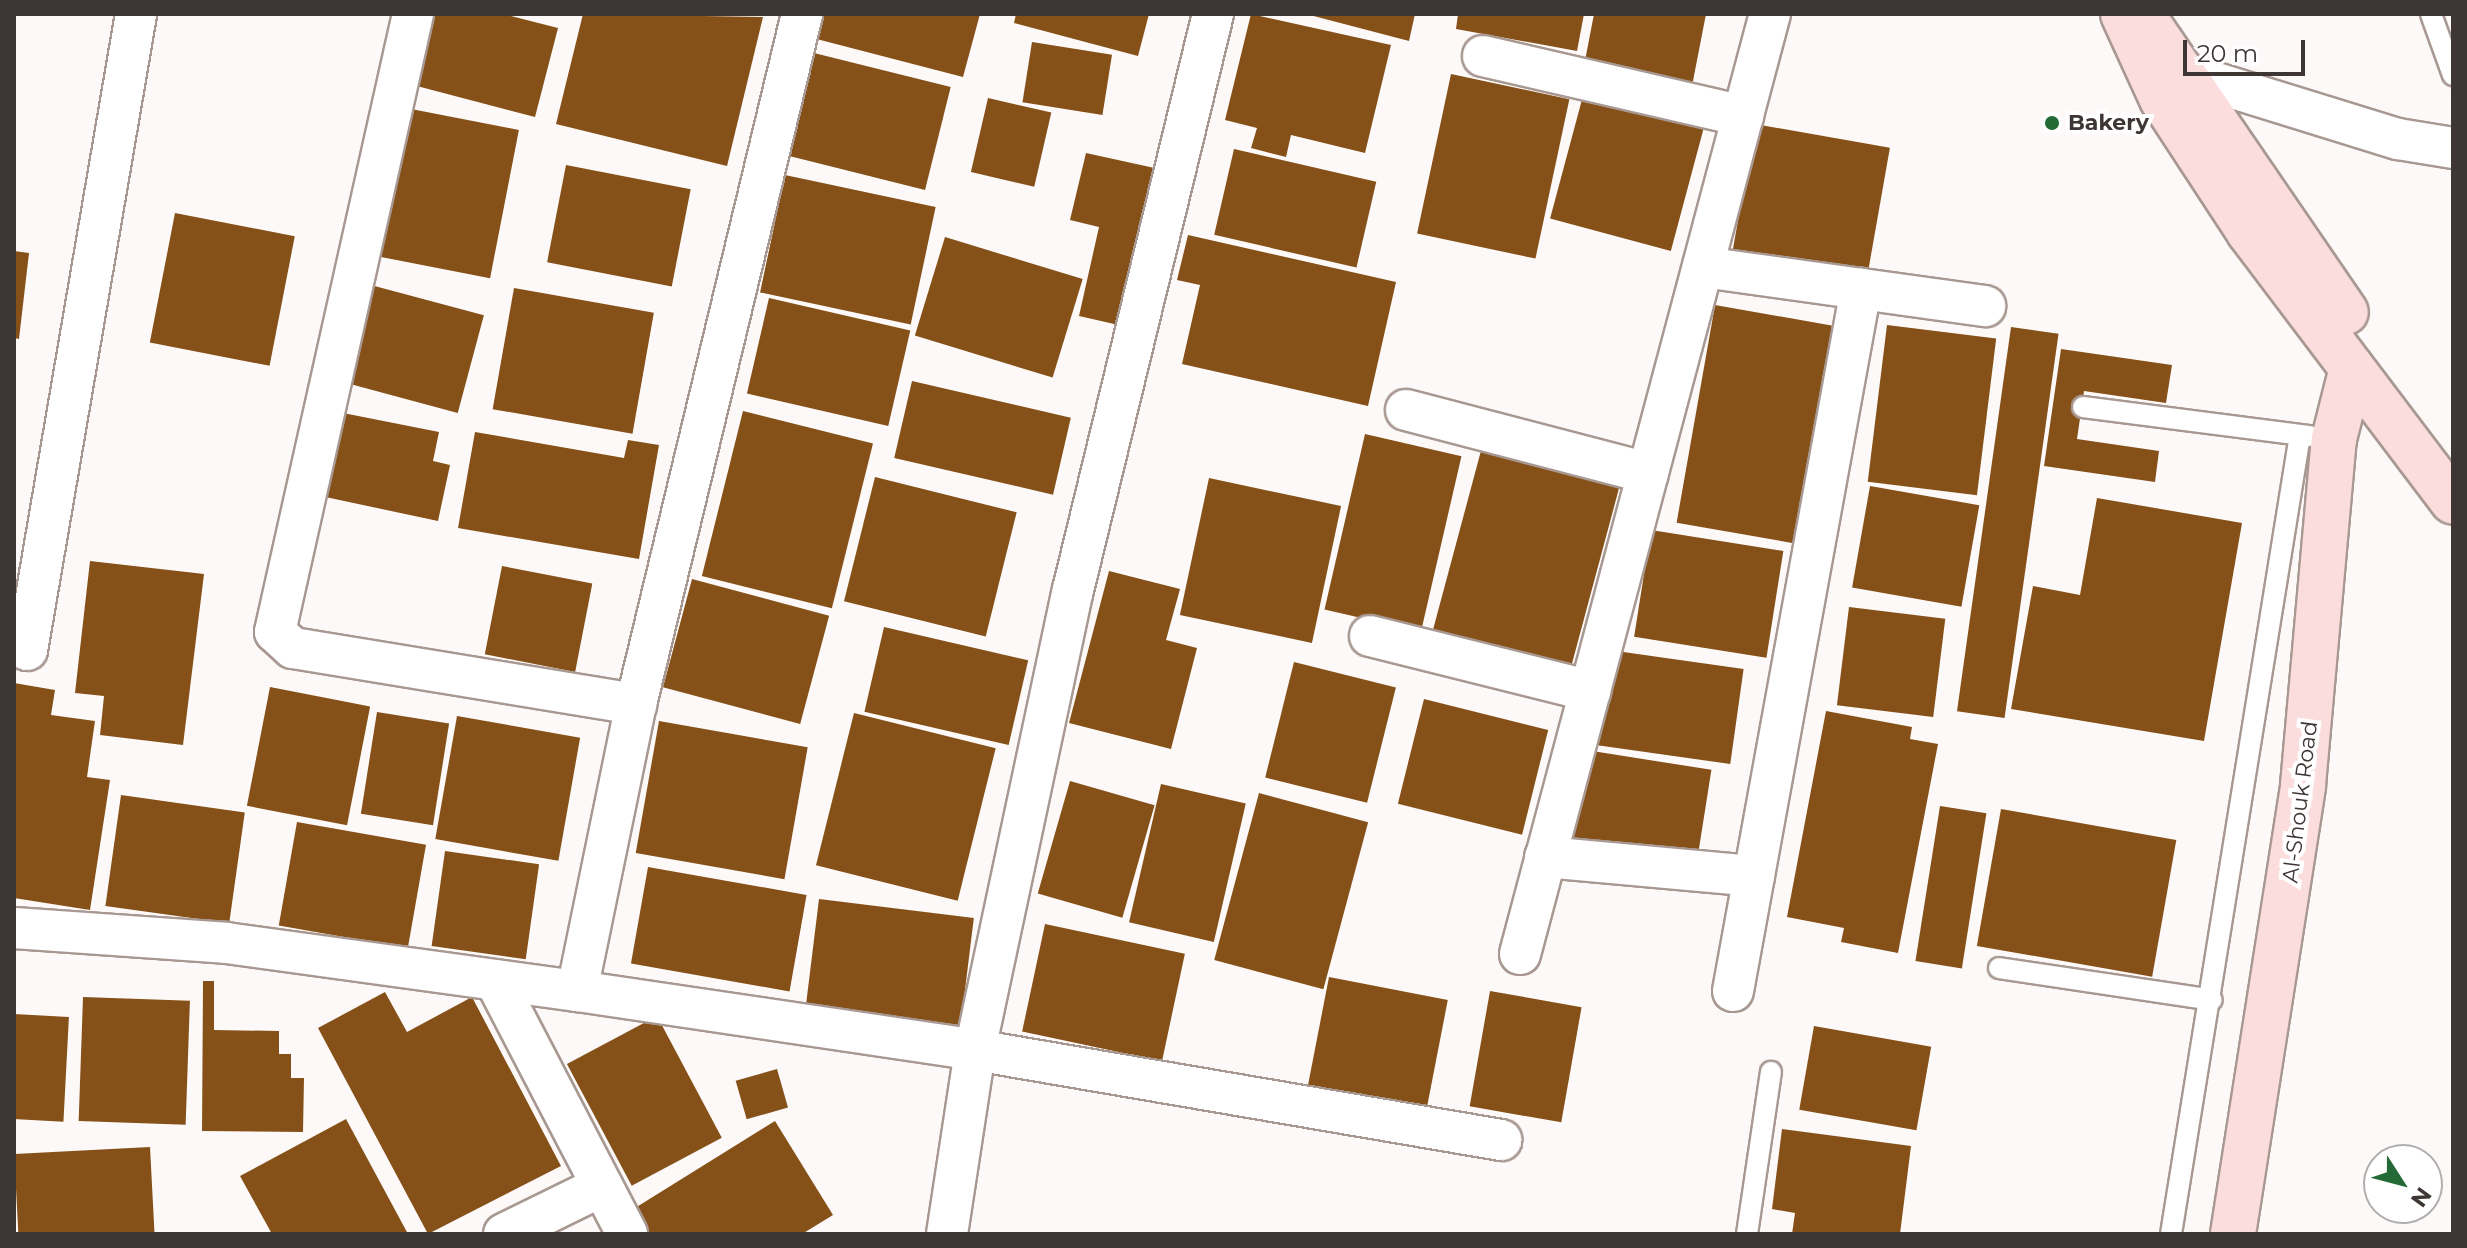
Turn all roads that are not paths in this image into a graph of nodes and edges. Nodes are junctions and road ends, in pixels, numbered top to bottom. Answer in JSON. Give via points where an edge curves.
{"nodes":[{"id":1,"x":136,"y":14,"type":"edge"},
{"id":2,"x":413,"y":14,"type":"edge"},
{"id":3,"x":802,"y":14,"type":"edge"},
{"id":4,"x":1213,"y":14,"type":"edge"},
{"id":5,"x":1770,"y":14,"type":"edge"},
{"id":6,"x":2431,"y":14,"type":"edge"},
{"id":7,"x":2140,"y":15,"type":"edge"},
{"id":8,"x":1483,"y":56,"type":"dead end"},
{"id":9,"x":2181,"y":72,"type":"junction"},
{"id":10,"x":2453,"y":75,"type":"edge"},
{"id":11,"x":1743,"y":116,"type":"junction"},
{"id":12,"x":2453,"y":148,"type":"edge"},
{"id":13,"x":1703,"y":267,"type":"junction"},
{"id":14,"x":1861,"y":289,"type":"junction"},
{"id":15,"x":1985,"y":306,"type":"dead end"},
{"id":16,"x":2363,"y":360,"type":"junction"},
{"id":17,"x":2083,"y":407,"type":"dead end"},
{"id":18,"x":1406,"y":410,"type":"dead end"},
{"id":19,"x":2317,"y":437,"type":"junction"},
{"id":20,"x":2453,"y":455,"type":"edge"},
{"id":21,"x":1648,"y":473,"type":"junction"},
{"id":22,"x":2453,"y":502,"type":"edge"},
{"id":23,"x":1370,"y":636,"type":"dead end"},
{"id":24,"x":27,"y":650,"type":"dead end"},
{"id":25,"x":1590,"y":691,"type":"junction"},
{"id":26,"x":636,"y":704,"type":"junction"},
{"id":27,"x":1545,"y":857,"type":"junction"},
{"id":28,"x":1754,"y":876,"type":"junction"},
{"id":29,"x":14,"y":928,"type":"edge"},
{"id":30,"x":1520,"y":954,"type":"dead end"},
{"id":31,"x":1999,"y":968,"type":"dead end"},
{"id":32,"x":495,"y":980,"type":"junction"},
{"id":33,"x":577,"y":991,"type":"junction"},
{"id":34,"x":1733,"y":991,"type":"dead end"},
{"id":35,"x":2212,"y":1000,"type":"junction"},
{"id":36,"x":975,"y":1050,"type":"junction"},
{"id":37,"x":1771,"y":1072,"type":"dead end"},
{"id":38,"x":1501,"y":1140,"type":"dead end"},
{"id":39,"x":602,"y":1186,"type":"junction"},
{"id":40,"x":504,"y":1234,"type":"edge"},
{"id":41,"x":627,"y":1234,"type":"edge"},
{"id":42,"x":947,"y":1234,"type":"edge"},
{"id":43,"x":1747,"y":1234,"type":"edge"},
{"id":44,"x":2171,"y":1234,"type":"edge"},
{"id":45,"x":2233,"y":1234,"type":"edge"}],
"edges":[{"from":1,"to":24,"type":"street"},
{"from":2,"to":26,"type":"street","via":[[275,632],[293,648]]},
{"from":3,"to":26,"type":"street"},
{"from":4,"to":36,"type":"street","via":[[1073,590]]},
{"from":5,"to":11,"type":"street"},
{"from":6,"to":10,"type":"lane"},
{"from":7,"to":9,"type":"main road"},
{"from":7,"to":16,"type":"main road","via":[[2162,99]]},
{"from":8,"to":11,"type":"street"},
{"from":9,"to":12,"type":"street","via":[[2398,139]]},
{"from":9,"to":16,"type":"main road"},
{"from":11,"to":13,"type":"street"},
{"from":13,"to":14,"type":"street"},
{"from":13,"to":21,"type":"street"},
{"from":14,"to":15,"type":"street"},
{"from":14,"to":28,"type":"street"},
{"from":16,"to":19,"type":"main road","name":"Al-Shouk Road"},
{"from":16,"to":20,"type":"main road"},
{"from":16,"to":22,"type":"main road"},
{"from":17,"to":19,"type":"lane"},
{"from":18,"to":21,"type":"street"},
{"from":19,"to":35,"type":"lane"},
{"from":19,"to":45,"type":"main road","name":"Al-Shouk Road","via":[[2303,785]]},
{"from":21,"to":25,"type":"street"},
{"from":23,"to":25,"type":"street"},
{"from":25,"to":27,"type":"street"},
{"from":26,"to":33,"type":"street"},
{"from":27,"to":28,"type":"street"},
{"from":27,"to":30,"type":"street"},
{"from":28,"to":34,"type":"street"},
{"from":29,"to":32,"type":"street","via":[[226,943]]},
{"from":31,"to":35,"type":"lane"},
{"from":32,"to":33,"type":"street"},
{"from":32,"to":39,"type":"street"},
{"from":33,"to":36,"type":"street"},
{"from":35,"to":44,"type":"lane"},
{"from":36,"to":38,"type":"street"},
{"from":36,"to":42,"type":"street"},
{"from":37,"to":43,"type":"lane"},
{"from":39,"to":40,"type":"street"},
{"from":39,"to":41,"type":"street"}]}
